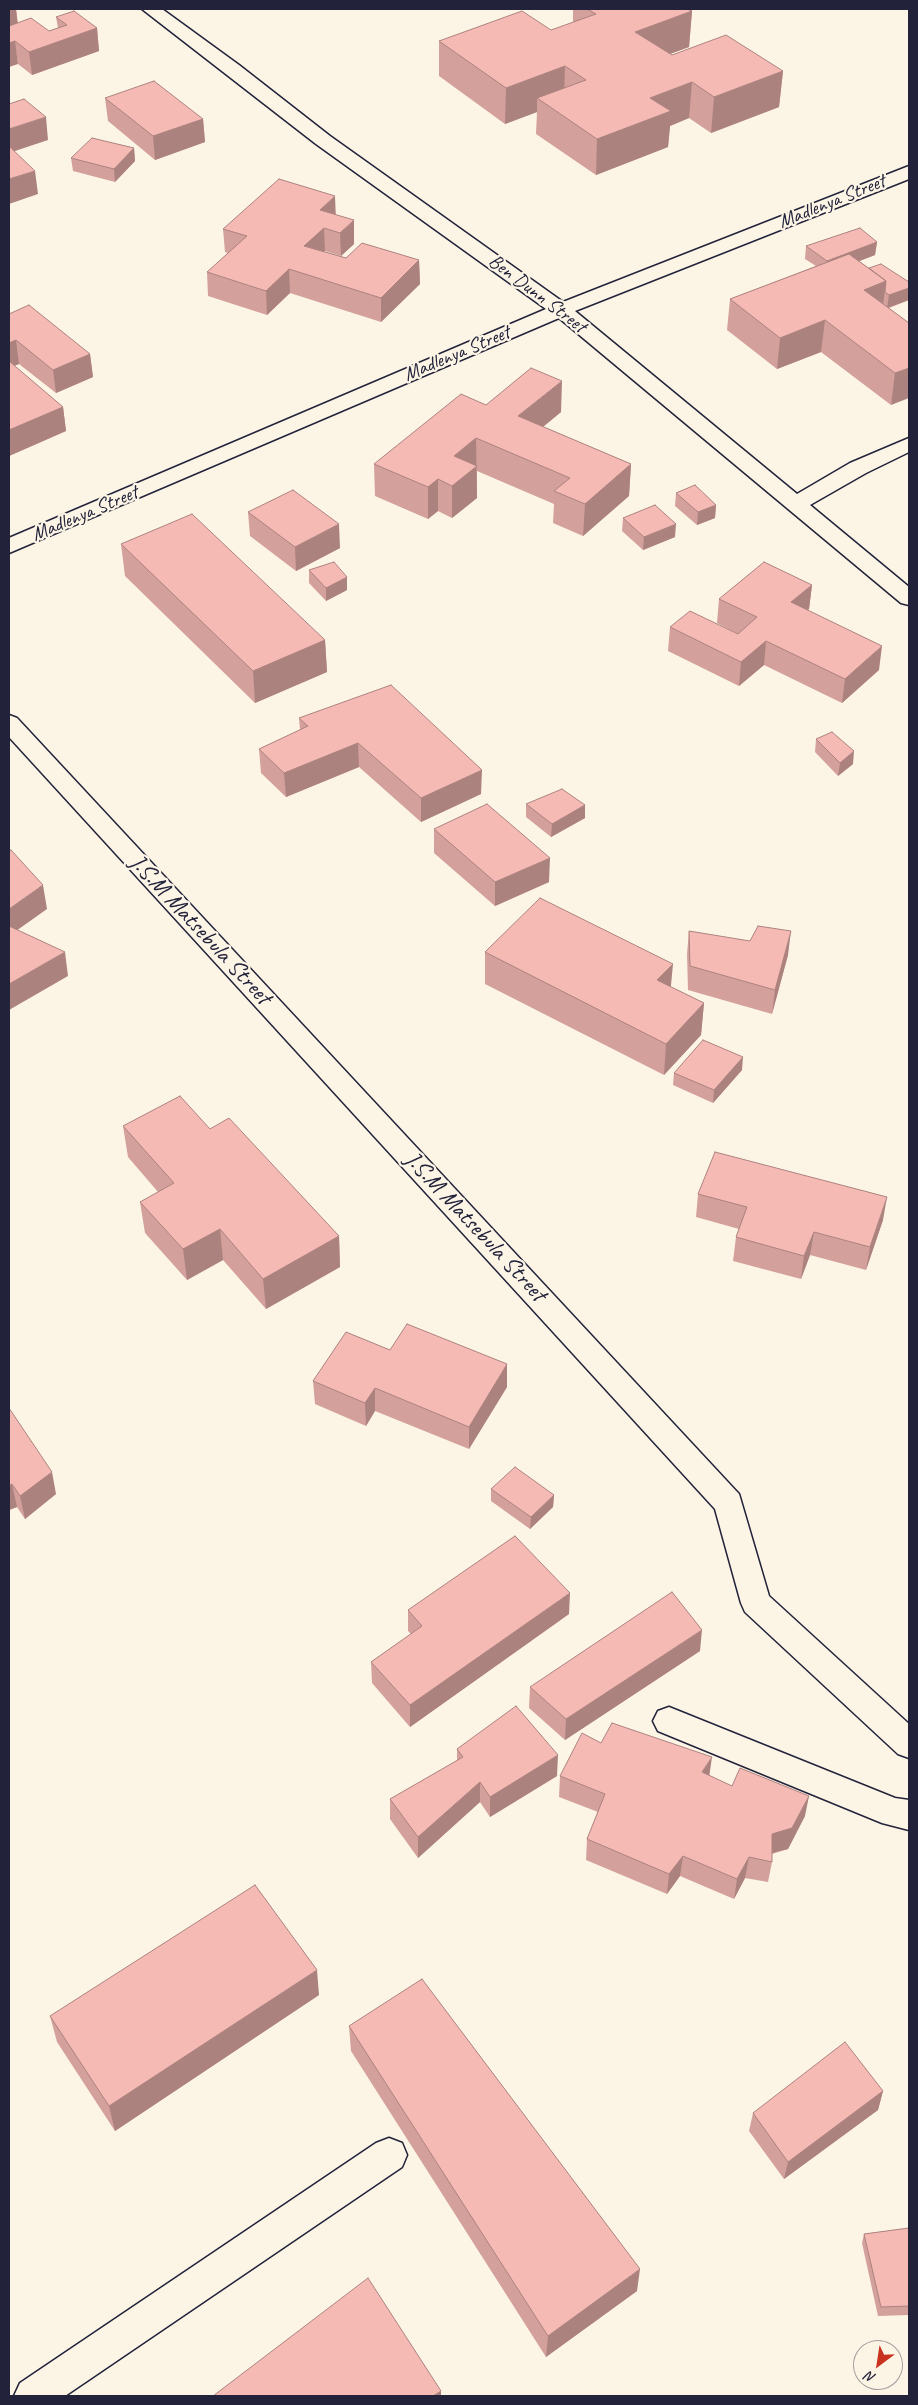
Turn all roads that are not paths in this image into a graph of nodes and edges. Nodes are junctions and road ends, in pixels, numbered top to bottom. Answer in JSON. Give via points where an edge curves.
{"nodes":[{"id":1,"x":151,"y":9,"type":"edge"},
{"id":2,"x":909,"y":172,"type":"edge"},
{"id":3,"x":561,"y":310,"type":"junction"},
{"id":4,"x":909,"y":444,"type":"edge"},
{"id":5,"x":795,"y":504,"type":"junction"},
{"id":6,"x":9,"y":546,"type":"edge"},
{"id":7,"x":909,"y":598,"type":"edge"},
{"id":8,"x":9,"y":723,"type":"edge"},
{"id":9,"x":669,"y":1721,"type":"dead end"},
{"id":10,"x":909,"y":1744,"type":"edge"},
{"id":11,"x":909,"y":1815,"type":"edge"},
{"id":12,"x":389,"y":2155,"type":"dead end"},
{"id":13,"x":33,"y":2396,"type":"edge"}],
"edges":[{"from":1,"to":3,"type":"street","name":"Ben Dunn Street","via":[[323,140]]},
{"from":2,"to":3,"type":"street","name":"Madlenya Street"},
{"from":3,"to":5,"type":"street","name":"Ben Dunn Street"},
{"from":3,"to":6,"type":"street","name":"Madlenya Street"},
{"from":4,"to":5,"type":"street","via":[[858,468]]},
{"from":5,"to":7,"type":"street","name":"Ben Dunn Street"},
{"from":8,"to":10,"type":"street","name":"J.S.M Matsebula Street","via":[[728,1503],[756,1603]]},
{"from":9,"to":11,"type":"street","via":[[894,1812]]},
{"from":12,"to":13,"type":"street"}]}
